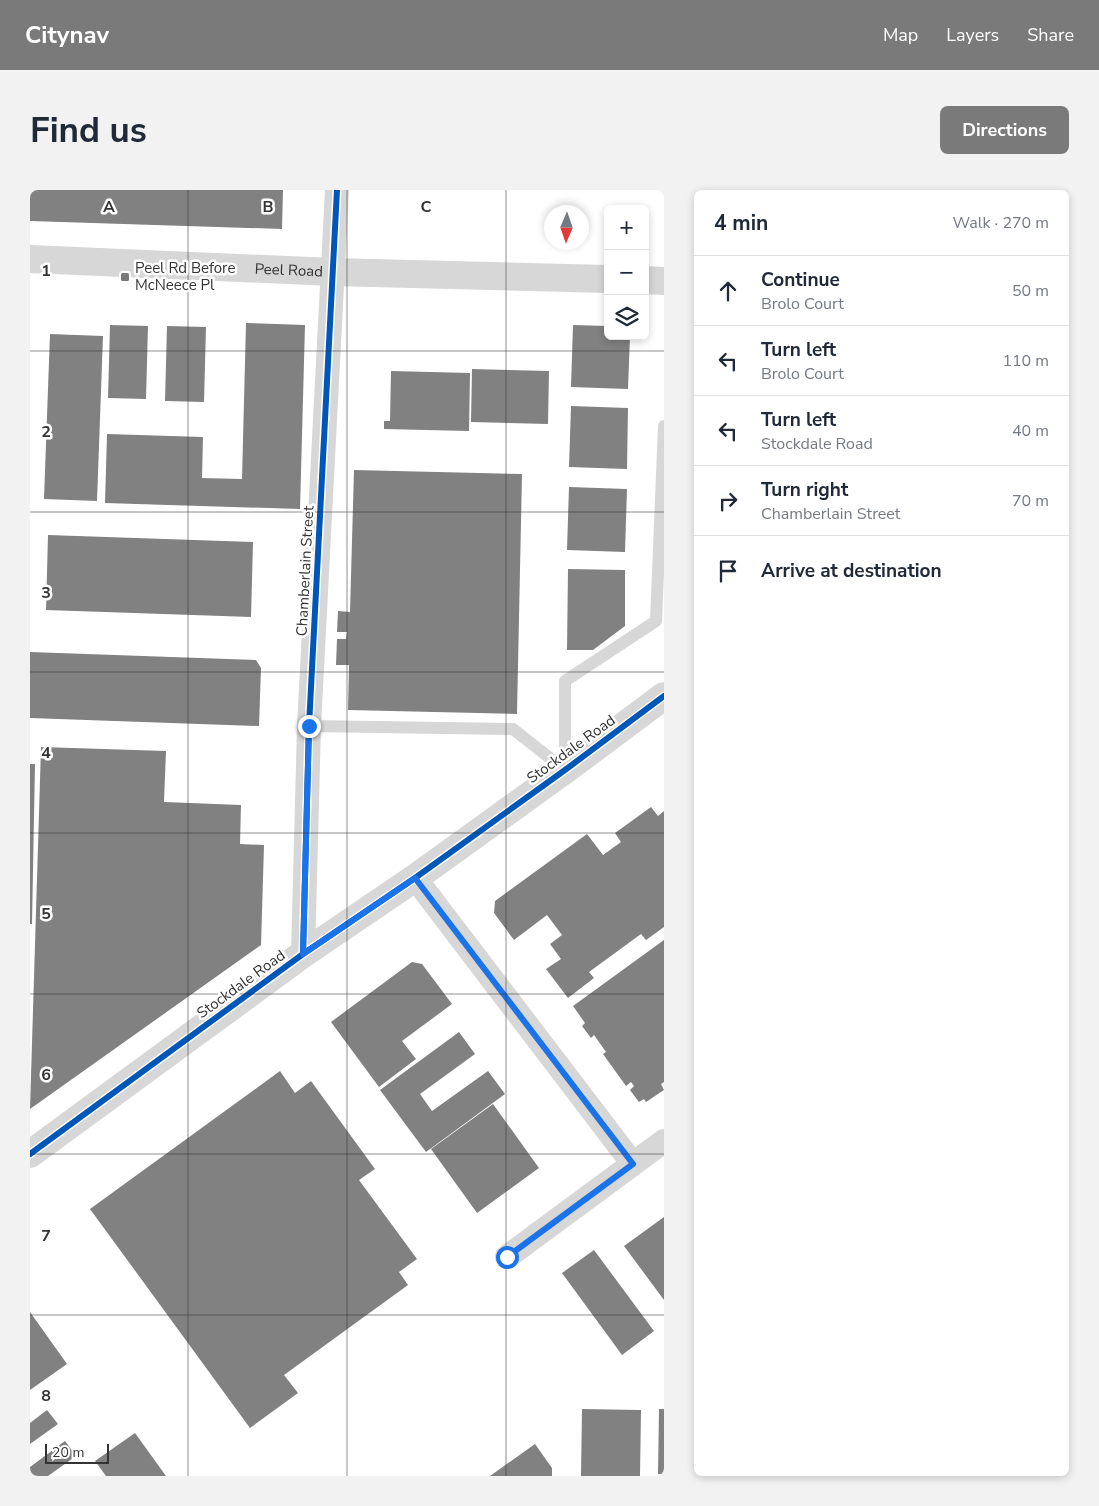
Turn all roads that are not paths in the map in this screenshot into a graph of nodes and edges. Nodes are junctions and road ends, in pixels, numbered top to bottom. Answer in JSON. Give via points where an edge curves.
{"nodes":[{"id":1,"x":337,"y":190,"type":"edge"},
{"id":2,"x":30,"y":260,"type":"edge"},
{"id":3,"x":333,"y":272,"type":"junction"},
{"id":4,"x":604,"y":279,"type":"edge"},
{"id":5,"x":649,"y":280,"type":"edge"},
{"id":6,"x":664,"y":281,"type":"edge"},
{"id":7,"x":664,"y":426,"type":"edge"},
{"id":8,"x":664,"y":696,"type":"edge"},
{"id":9,"x":309,"y":726,"type":"junction"},
{"id":10,"x":565,"y":770,"type":"junction"},
{"id":11,"x":415,"y":878,"type":"junction"},
{"id":12,"x":303,"y":954,"type":"junction"},
{"id":13,"x":664,"y":1141,"type":"edge"},
{"id":14,"x":30,"y":1154,"type":"edge"},
{"id":15,"x":633,"y":1164,"type":"junction"},
{"id":16,"x":507,"y":1257,"type":"dead end"}],
"edges":[{"from":1,"to":3,"type":"street","name":"Chamberlain Street"},
{"from":2,"to":3,"type":"street","name":"Peel Road"},
{"from":3,"to":4,"type":"street","name":"Peel Road"},
{"from":3,"to":9,"type":"street","name":"Chamberlain Street"},
{"from":5,"to":6,"type":"street"},
{"from":7,"to":10,"type":"lane","via":[[656,621],[565,681]]},
{"from":8,"to":10,"type":"street","name":"Stockdale Road"},
{"from":9,"to":10,"type":"lane","via":[[513,730]]},
{"from":9,"to":12,"type":"street","name":"Chamberlain Street"},
{"from":10,"to":11,"type":"street","name":"Stockdale Road"},
{"from":11,"to":12,"type":"street","name":"Stockdale Road"},
{"from":11,"to":15,"type":"street"},
{"from":12,"to":14,"type":"street","name":"Stockdale Road"},
{"from":13,"to":15,"type":"street"},
{"from":15,"to":16,"type":"street"}]}
